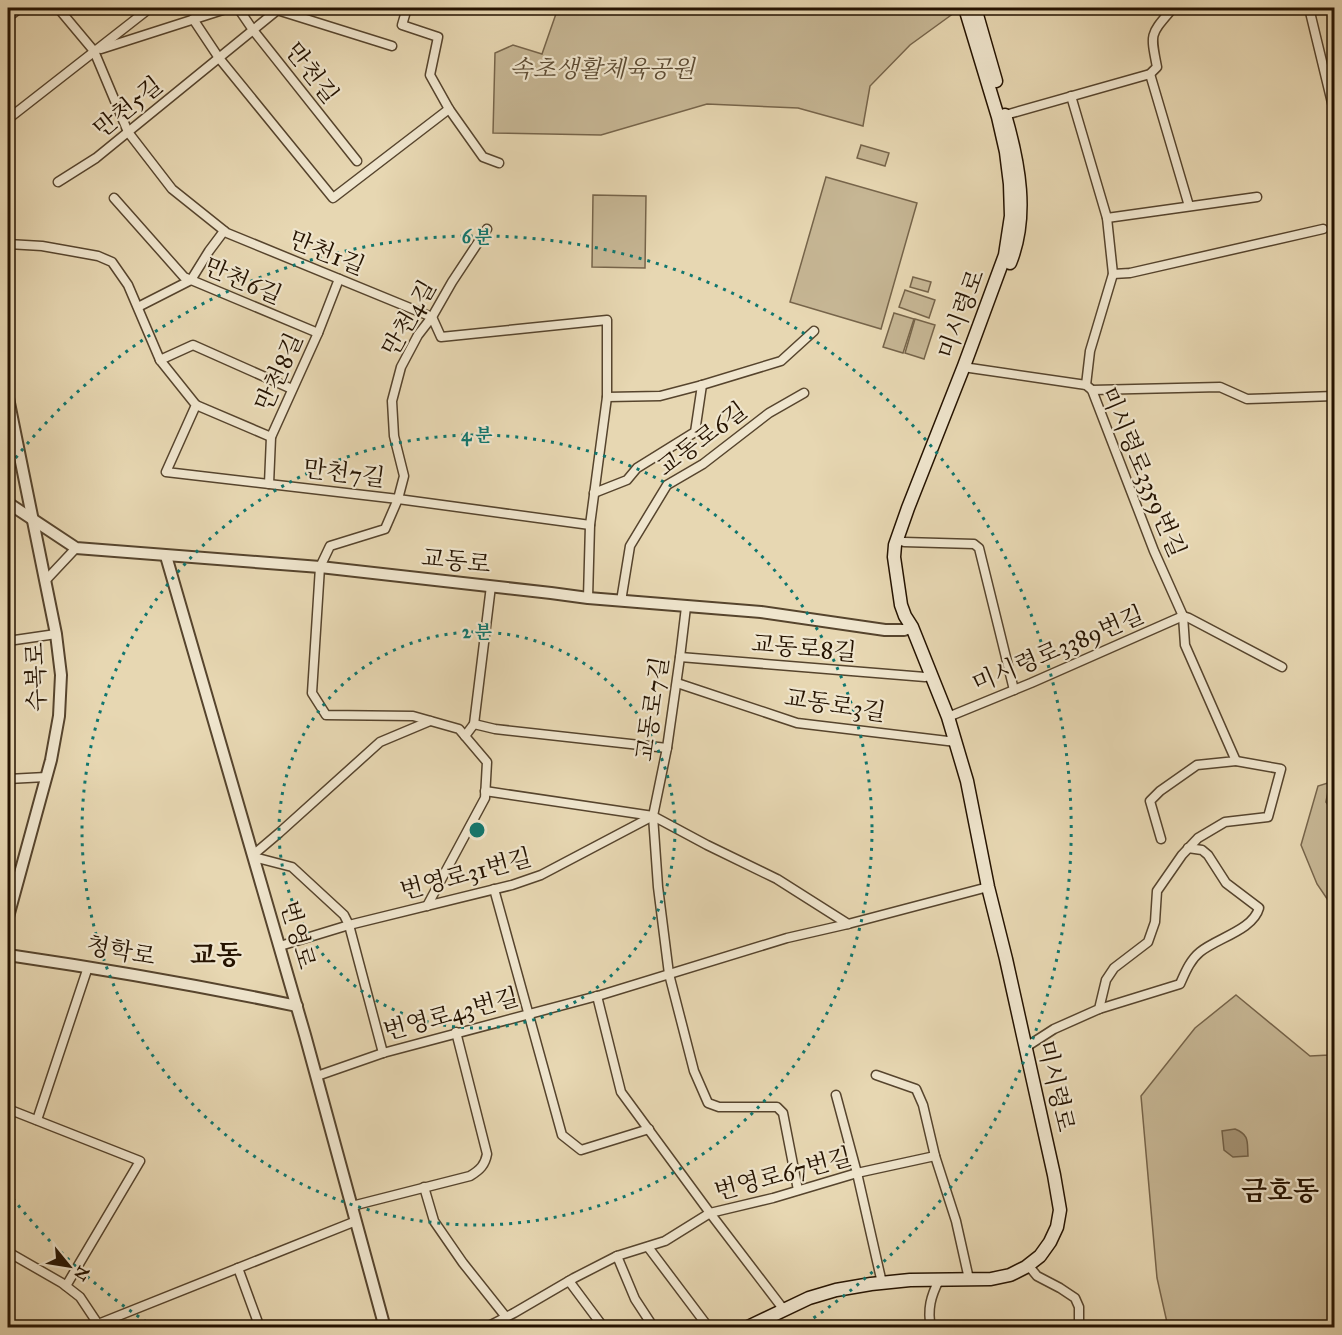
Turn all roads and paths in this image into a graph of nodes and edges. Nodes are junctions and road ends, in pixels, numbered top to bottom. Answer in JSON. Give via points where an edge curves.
{"nodes":[{"id":1,"x":20,"y":8,"type":"edge"},
{"id":2,"x":58,"y":8,"type":"edge"},
{"id":3,"x":150,"y":8,"type":"edge"},
{"id":4,"x":229,"y":8,"type":"edge"},
{"id":5,"x":238,"y":8,"type":"edge"},
{"id":6,"x":256,"y":8,"type":"edge"},
{"id":7,"x":407,"y":8,"type":"edge"},
{"id":8,"x":965,"y":8,"type":"edge"},
{"id":9,"x":975,"y":8,"type":"edge"},
{"id":10,"x":1173,"y":8,"type":"edge"},
{"id":11,"x":1309,"y":8,"type":"edge"},
{"id":12,"x":278,"y":9,"type":"edge"},
{"id":13,"x":8,"y":17,"type":"edge"},
{"id":14,"x":193,"y":19,"type":"junction"},
{"id":15,"x":253,"y":30,"type":"junction"},
{"id":16,"x":392,"y":46,"type":"dead end"},
{"id":17,"x":94,"y":51,"type":"junction"},
{"id":18,"x":219,"y":58,"type":"junction"},
{"id":19,"x":1150,"y":75,"type":"junction"},
{"id":20,"x":1071,"y":96,"type":"junction"},
{"id":21,"x":449,"y":109,"type":"junction"},
{"id":22,"x":1335,"y":111,"type":"edge"},
{"id":23,"x":1002,"y":116,"type":"junction"},
{"id":24,"x":8,"y":119,"type":"edge"},
{"id":25,"x":128,"y":132,"type":"junction"},
{"id":26,"x":357,"y":161,"type":"dead end"},
{"id":27,"x":499,"y":163,"type":"dead end"},
{"id":28,"x":58,"y":182,"type":"dead end"},
{"id":29,"x":1257,"y":197,"type":"dead end"},
{"id":30,"x":114,"y":198,"type":"dead end"},
{"id":31,"x":1189,"y":206,"type":"junction"},
{"id":32,"x":1107,"y":218,"type":"junction"},
{"id":33,"x":486,"y":229,"type":"dead end"},
{"id":34,"x":1323,"y":229,"type":"dead end"},
{"id":35,"x":224,"y":231,"type":"junction"},
{"id":36,"x":8,"y":244,"type":"edge"},
{"id":37,"x":1113,"y":274,"type":"junction"},
{"id":38,"x":339,"y":279,"type":"junction"},
{"id":39,"x":191,"y":280,"type":"junction"},
{"id":40,"x":138,"y":307,"type":"junction"},
{"id":41,"x":432,"y":318,"type":"junction"},
{"id":42,"x":814,"y":331,"type":"dead end"},
{"id":43,"x":318,"y":333,"type":"junction"},
{"id":44,"x":160,"y":360,"type":"junction"},
{"id":45,"x":967,"y":367,"type":"junction"},
{"id":46,"x":702,"y":386,"type":"junction"},
{"id":47,"x":1089,"y":388,"type":"junction"},
{"id":48,"x":292,"y":389,"type":"junction"},
{"id":49,"x":804,"y":393,"type":"dead end"},
{"id":50,"x":1335,"y":396,"type":"edge"},
{"id":51,"x":607,"y":397,"type":"junction"},
{"id":52,"x":8,"y":398,"type":"edge"},
{"id":53,"x":196,"y":405,"type":"junction"},
{"id":54,"x":271,"y":436,"type":"junction"},
{"id":55,"x":268,"y":484,"type":"junction"},
{"id":56,"x":594,"y":493,"type":"junction"},
{"id":57,"x":398,"y":499,"type":"junction"},
{"id":58,"x":8,"y":503,"type":"edge"},
{"id":59,"x":32,"y":519,"type":"junction"},
{"id":60,"x":590,"y":525,"type":"junction"},
{"id":61,"x":904,"y":542,"type":"junction"},
{"id":62,"x":76,"y":548,"type":"junction"},
{"id":63,"x":166,"y":556,"type":"junction"},
{"id":64,"x":320,"y":567,"type":"junction"},
{"id":65,"x":45,"y":581,"type":"junction"},
{"id":66,"x":491,"y":586,"type":"junction"},
{"id":67,"x":588,"y":598,"type":"junction"},
{"id":68,"x":621,"y":601,"type":"junction"},
{"id":69,"x":686,"y":607,"type":"junction"},
{"id":70,"x":1183,"y":616,"type":"junction"},
{"id":71,"x":912,"y":627,"type":"junction"},
{"id":72,"x":56,"y":634,"type":"junction"},
{"id":73,"x":8,"y":641,"type":"edge"},
{"id":74,"x":680,"y":657,"type":"junction"},
{"id":75,"x":1282,"y":667,"type":"dead end"},
{"id":76,"x":925,"y":677,"type":"dead end"},
{"id":77,"x":677,"y":683,"type":"junction"},
{"id":78,"x":1014,"y":690,"type":"junction"},
{"id":79,"x":948,"y":717,"type":"junction"},
{"id":80,"x":431,"y":721,"type":"junction"},
{"id":81,"x":474,"y":724,"type":"junction"},
{"id":82,"x":462,"y":733,"type":"junction"},
{"id":83,"x":956,"y":742,"type":"junction"},
{"id":84,"x":667,"y":748,"type":"junction"},
{"id":85,"x":1236,"y":761,"type":"junction"},
{"id":86,"x":46,"y":777,"type":"junction"},
{"id":87,"x":8,"y":779,"type":"edge"},
{"id":88,"x":485,"y":791,"type":"junction"},
{"id":89,"x":653,"y":816,"type":"junction"},
{"id":90,"x":1161,"y":839,"type":"dead end"},
{"id":91,"x":1188,"y":849,"type":"junction"},
{"id":92,"x":253,"y":856,"type":"junction"},
{"id":93,"x":988,"y":887,"type":"junction"},
{"id":94,"x":494,"y":890,"type":"junction"},
{"id":95,"x":427,"y":906,"type":"junction"},
{"id":96,"x":8,"y":917,"type":"edge"},
{"id":97,"x":848,"y":924,"type":"junction"},
{"id":98,"x":349,"y":925,"type":"junction"},
{"id":99,"x":280,"y":946,"type":"junction"},
{"id":100,"x":8,"y":955,"type":"edge"},
{"id":101,"x":88,"y":967,"type":"junction"},
{"id":102,"x":669,"y":974,"type":"junction"},
{"id":103,"x":597,"y":996,"type":"junction"},
{"id":104,"x":297,"y":1006,"type":"junction"},
{"id":105,"x":1099,"y":1009,"type":"junction"},
{"id":106,"x":528,"y":1013,"type":"junction"},
{"id":107,"x":456,"y":1032,"type":"junction"},
{"id":108,"x":1026,"y":1047,"type":"junction"},
{"id":109,"x":383,"y":1053,"type":"junction"},
{"id":110,"x":317,"y":1076,"type":"junction"},
{"id":111,"x":876,"y":1076,"type":"dead end"},
{"id":112,"x":836,"y":1095,"type":"dead end"},
{"id":113,"x":8,"y":1109,"type":"edge"},
{"id":114,"x":37,"y":1119,"type":"junction"},
{"id":115,"x":648,"y":1129,"type":"junction"},
{"id":116,"x":935,"y":1156,"type":"junction"},
{"id":117,"x":857,"y":1173,"type":"junction"},
{"id":118,"x":424,"y":1187,"type":"junction"},
{"id":119,"x":798,"y":1190,"type":"junction"},
{"id":120,"x":352,"y":1206,"type":"junction"},
{"id":121,"x":710,"y":1214,"type":"junction"},
{"id":122,"x":356,"y":1221,"type":"junction"},
{"id":123,"x":648,"y":1247,"type":"junction"},
{"id":124,"x":8,"y":1252,"type":"edge"},
{"id":125,"x":617,"y":1256,"type":"junction"},
{"id":126,"x":1028,"y":1265,"type":"junction"},
{"id":127,"x":238,"y":1268,"type":"junction"},
{"id":128,"x":969,"y":1279,"type":"junction"},
{"id":129,"x":939,"y":1280,"type":"junction"},
{"id":130,"x":569,"y":1281,"type":"junction"},
{"id":131,"x":882,"y":1283,"type":"junction"},
{"id":132,"x":66,"y":1286,"type":"junction"},
{"id":133,"x":784,"y":1310,"type":"junction"},
{"id":134,"x":506,"y":1317,"type":"junction"},
{"id":135,"x":98,"y":1326,"type":"edge"},
{"id":136,"x":260,"y":1328,"type":"edge"},
{"id":137,"x":385,"y":1328,"type":"edge"},
{"id":138,"x":485,"y":1328,"type":"edge"},
{"id":139,"x":604,"y":1328,"type":"edge"},
{"id":140,"x":654,"y":1328,"type":"edge"},
{"id":141,"x":709,"y":1328,"type":"edge"},
{"id":142,"x":746,"y":1328,"type":"edge"},
{"id":143,"x":931,"y":1328,"type":"edge"},
{"id":144,"x":1079,"y":1328,"type":"edge"}],
"edges":[{"from":1,"to":13,"type":"street"},
{"from":2,"to":17,"type":"street","name":"만천1길"},
{"from":3,"to":17,"type":"street"},
{"from":4,"to":14,"type":"street"},
{"from":5,"to":15,"type":"street","name":"만천길"},
{"from":6,"to":12,"type":"street"},
{"from":7,"to":21,"type":"street","via":[[402,25],[438,37],[430,75]]},
{"from":8,"to":23,"type":"main road","name":"미시령로"},
{"from":9,"to":23,"type":"main road","name":"미시령로"},
{"from":10,"to":19,"type":"street","via":[[1154,31],[1157,67]]},
{"from":11,"to":22,"type":"street"},
{"from":12,"to":15,"type":"street","name":"만천5길"},
{"from":12,"to":16,"type":"street"},
{"from":14,"to":17,"type":"street"},
{"from":14,"to":18,"type":"street"},
{"from":15,"to":18,"type":"street","name":"만천5길"},
{"from":15,"to":26,"type":"street","name":"만천길"},
{"from":17,"to":24,"type":"street"},
{"from":17,"to":25,"type":"street","name":"만천1길"},
{"from":18,"to":21,"type":"street","via":[[333,198]]},
{"from":18,"to":25,"type":"street","name":"만천5길"},
{"from":19,"to":20,"type":"street"},
{"from":19,"to":31,"type":"street"},
{"from":20,"to":23,"type":"street"},
{"from":20,"to":32,"type":"street"},
{"from":21,"to":27,"type":"street","via":[[483,157]]},
{"from":23,"to":45,"type":"main road","name":"미시령로","via":[[1012,139],[1021,189],[1020,224],[1012,258]]},
{"from":25,"to":28,"type":"street","name":"만천5길"},
{"from":25,"to":35,"type":"street","name":"만천1길","via":[[172,189]]},
{"from":29,"to":31,"type":"street"},
{"from":30,"to":39,"type":"street","name":"만천6길","via":[[184,277]]},
{"from":31,"to":32,"type":"street"},
{"from":32,"to":37,"type":"street"},
{"from":33,"to":41,"type":"street","name":"만천4길"},
{"from":34,"to":37,"type":"street"},
{"from":35,"to":38,"type":"street","name":"만천1길"},
{"from":35,"to":39,"type":"street"},
{"from":36,"to":40,"type":"street","via":[[42,246],[112,262]]},
{"from":37,"to":47,"type":"street","via":[[1090,351]]},
{"from":38,"to":41,"type":"street","name":"만천1길"},
{"from":38,"to":43,"type":"street","name":"만천8길"},
{"from":39,"to":40,"type":"street"},
{"from":39,"to":43,"type":"street","name":"만천6길"},
{"from":40,"to":44,"type":"street"},
{"from":41,"to":51,"type":"street","name":"만천1길","via":[[441,337],[607,320]]},
{"from":41,"to":57,"type":"street","name":"만천4길","via":[[401,367],[392,401],[394,436],[404,476]]},
{"from":42,"to":46,"type":"street","via":[[781,361]]},
{"from":43,"to":48,"type":"street","name":"만천8길"},
{"from":44,"to":48,"type":"street","via":[[194,345]]},
{"from":44,"to":53,"type":"street"},
{"from":45,"to":47,"type":"street","name":"미시령로3359번길"},
{"from":45,"to":61,"type":"main road","name":"미시령로"},
{"from":45,"to":71,"type":"main road","name":"미시령로","via":[[895,545],[901,605]]},
{"from":46,"to":51,"type":"street","via":[[660,396]]},
{"from":46,"to":56,"type":"street","via":[[695,432],[637,468],[627,480]]},
{"from":47,"to":50,"type":"street","via":[[1220,387],[1247,399]]},
{"from":47,"to":70,"type":"street","name":"미시령로3359번길"},
{"from":48,"to":54,"type":"street","name":"만천8길"},
{"from":49,"to":68,"type":"street","name":"교동로6길","via":[[667,485],[630,546]]},
{"from":51,"to":56,"type":"street","name":"만천1길"},
{"from":52,"to":59,"type":"street","name":"수복로"},
{"from":53,"to":54,"type":"street"},
{"from":53,"to":55,"type":"street","name":"만천7길","via":[[166,472]]},
{"from":54,"to":55,"type":"street","name":"만천8길"},
{"from":55,"to":57,"type":"street","name":"만천7길"},
{"from":56,"to":60,"type":"street","name":"만천1길"},
{"from":57,"to":60,"type":"street","name":"만천7길"},
{"from":57,"to":64,"type":"street","name":"만천4길","via":[[385,529],[330,546]]},
{"from":58,"to":59,"type":"street","name":"교동로"},
{"from":59,"to":62,"type":"street","name":"교동로"},
{"from":59,"to":65,"type":"street","name":"수복로"},
{"from":60,"to":67,"type":"street","name":"만천1길"},
{"from":61,"to":71,"type":"main road","name":"미시령로","via":[[901,576]]},
{"from":61,"to":78,"type":"street","via":[[974,544],[980,548]]},
{"from":62,"to":63,"type":"street","name":"교동로"},
{"from":62,"to":65,"type":"street"},
{"from":63,"to":64,"type":"street","name":"교동로"},
{"from":63,"to":92,"type":"street","name":"번영로"},
{"from":64,"to":66,"type":"street","name":"교동로"},
{"from":64,"to":80,"type":"street","via":[[312,693],[326,715],[414,716]]},
{"from":65,"to":72,"type":"street","name":"수복로"},
{"from":66,"to":67,"type":"street","name":"교동로"},
{"from":66,"to":81,"type":"street"},
{"from":67,"to":68,"type":"street","name":"교동로"},
{"from":68,"to":69,"type":"street","name":"교동로"},
{"from":69,"to":71,"type":"street","name":"교동로","via":[[761,612],[885,630]]},
{"from":69,"to":74,"type":"street","name":"교동로7길"},
{"from":70,"to":75,"type":"street"},
{"from":70,"to":78,"type":"street","name":"미시령로3389번길"},
{"from":70,"to":85,"type":"street","name":"미시령로3359번길","via":[[1185,645]]},
{"from":71,"to":79,"type":"main road","name":"미시령로"},
{"from":72,"to":73,"type":"street"},
{"from":72,"to":86,"type":"street","name":"수복로","via":[[62,675],[59,716]]},
{"from":74,"to":76,"type":"street","name":"교동로8길"},
{"from":74,"to":77,"type":"street","name":"교동로7길"},
{"from":77,"to":83,"type":"street","name":"교동로3길","via":[[797,723]]},
{"from":77,"to":84,"type":"street","name":"교동로7길"},
{"from":78,"to":79,"type":"street","name":"미시령로3389번길"},
{"from":79,"to":83,"type":"main road","name":"미시령로"},
{"from":80,"to":82,"type":"street"},
{"from":80,"to":92,"type":"street","via":[[380,742]]},
{"from":81,"to":82,"type":"street"},
{"from":81,"to":84,"type":"street"},
{"from":82,"to":88,"type":"street","via":[[487,762]]},
{"from":83,"to":93,"type":"main road","name":"미시령로"},
{"from":84,"to":89,"type":"street","name":"교동로7길"},
{"from":85,"to":90,"type":"street","via":[[1197,765],[1150,801]]},
{"from":85,"to":91,"type":"street","via":[[1281,769],[1268,817],[1225,822]]},
{"from":86,"to":87,"type":"street"},
{"from":86,"to":96,"type":"street","name":"수복로"},
{"from":88,"to":89,"type":"street"},
{"from":88,"to":95,"type":"street"},
{"from":89,"to":94,"type":"street","name":"번영로31번길","via":[[541,875]]},
{"from":89,"to":97,"type":"street","via":[[777,879]]},
{"from":89,"to":102,"type":"street","name":"교동로7길"},
{"from":91,"to":105,"type":"street","via":[[1157,891],[1155,922],[1148,942],[1114,968],[1106,980]]},
{"from":91,"to":105,"type":"street","via":[[1202,850],[1208,855],[1226,883],[1259,908],[1257,914],[1199,952],[1180,984]]},
{"from":92,"to":98,"type":"street","via":[[292,867],[344,915]]},
{"from":92,"to":99,"type":"street","name":"번영로"},
{"from":93,"to":97,"type":"street","name":"번영로43번길"},
{"from":93,"to":108,"type":"main road","name":"미시령로"},
{"from":94,"to":95,"type":"street","name":"번영로31번길"},
{"from":94,"to":106,"type":"street"},
{"from":95,"to":98,"type":"street","name":"번영로31번길"},
{"from":97,"to":102,"type":"street","name":"번영로43번길"},
{"from":98,"to":99,"type":"street","name":"번영로31번길"},
{"from":98,"to":109,"type":"street"},
{"from":99,"to":104,"type":"street","name":"번영로"},
{"from":100,"to":101,"type":"street","name":"청학로"},
{"from":101,"to":104,"type":"street","name":"청학로"},
{"from":101,"to":114,"type":"street"},
{"from":102,"to":103,"type":"street","name":"번영로43번길"},
{"from":102,"to":119,"type":"street","name":"교동로7길","via":[[694,1071],[708,1103],[718,1107],[777,1107],[783,1113]]},
{"from":103,"to":106,"type":"street","name":"번영로43번길"},
{"from":103,"to":115,"type":"street","via":[[621,1092]]},
{"from":104,"to":110,"type":"street","name":"번영로"},
{"from":105,"to":108,"type":"street","via":[[1054,1029]]},
{"from":106,"to":107,"type":"street","name":"번영로43번길"},
{"from":106,"to":115,"type":"street","via":[[562,1135],[581,1150]]},
{"from":107,"to":109,"type":"street","name":"번영로43번길"},
{"from":107,"to":118,"type":"street","via":[[487,1154],[480,1170],[470,1176]]},
{"from":108,"to":126,"type":"main road","name":"미시령로","via":[[1060,1210],[1050,1242]]},
{"from":109,"to":110,"type":"street","name":"번영로43번길"},
{"from":110,"to":120,"type":"street","name":"번영로"},
{"from":111,"to":116,"type":"street","via":[[916,1089]]},
{"from":112,"to":117,"type":"street"},
{"from":113,"to":114,"type":"street"},
{"from":114,"to":132,"type":"street","via":[[140,1161]]},
{"from":115,"to":121,"type":"street"},
{"from":116,"to":117,"type":"street","name":"번영로67번길"},
{"from":116,"to":128,"type":"street"},
{"from":117,"to":119,"type":"street","name":"번영로67번길"},
{"from":117,"to":131,"type":"street"},
{"from":118,"to":120,"type":"street"},
{"from":118,"to":134,"type":"street","via":[[435,1221]]},
{"from":119,"to":121,"type":"street","name":"번영로67번길"},
{"from":120,"to":122,"type":"street","name":"번영로"},
{"from":121,"to":123,"type":"street","name":"번영로67번길"},
{"from":121,"to":133,"type":"street"},
{"from":122,"to":127,"type":"street"},
{"from":122,"to":137,"type":"street","name":"번영로"},
{"from":123,"to":125,"type":"street","name":"번영로67번길"},
{"from":123,"to":141,"type":"street"},
{"from":124,"to":132,"type":"street"},
{"from":125,"to":130,"type":"street","name":"번영로67번길"},
{"from":125,"to":140,"type":"street","via":[[635,1299]]},
{"from":126,"to":128,"type":"main road","name":"미시령로","via":[[1010,1275]]},
{"from":126,"to":144,"type":"street","via":[[1037,1276],[1075,1298]]},
{"from":127,"to":135,"type":"street"},
{"from":127,"to":136,"type":"street"},
{"from":128,"to":129,"type":"main road","name":"미시령로"},
{"from":129,"to":131,"type":"main road","name":"미시령로"},
{"from":129,"to":143,"type":"street","via":[[931,1297]]},
{"from":130,"to":134,"type":"street","name":"번영로67번길"},
{"from":130,"to":139,"type":"street"},
{"from":131,"to":133,"type":"main road","name":"미시령로","via":[[836,1290]]},
{"from":132,"to":135,"type":"street","via":[[80,1297]]},
{"from":133,"to":142,"type":"main road","name":"미시령로"},
{"from":134,"to":138,"type":"street","name":"번영로67번길"}]}
